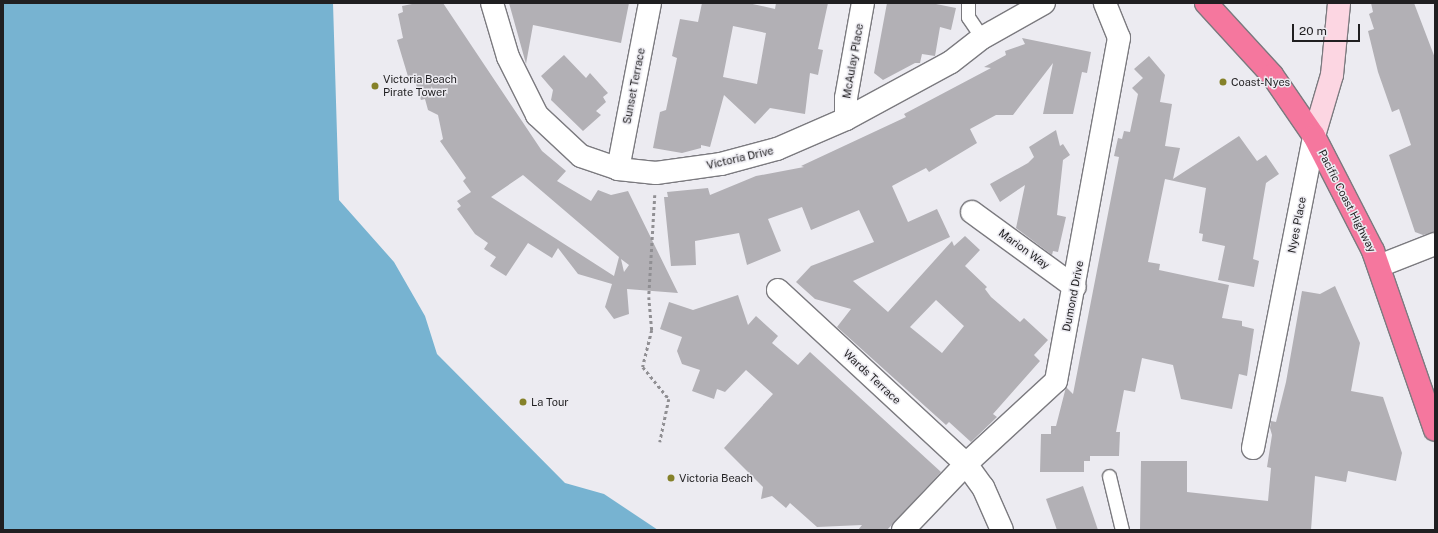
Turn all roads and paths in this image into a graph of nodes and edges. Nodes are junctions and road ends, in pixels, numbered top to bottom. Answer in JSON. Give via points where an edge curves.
{"nodes":[{"id":1,"x":492,"y":3,"type":"edge"},
{"id":2,"x":650,"y":3,"type":"edge"},
{"id":3,"x":863,"y":3,"type":"edge"},
{"id":4,"x":968,"y":3,"type":"edge"},
{"id":5,"x":1044,"y":3,"type":"edge"},
{"id":6,"x":1105,"y":3,"type":"edge"},
{"id":7,"x":1206,"y":3,"type":"edge"},
{"id":8,"x":1339,"y":3,"type":"edge"},
{"id":9,"x":982,"y":38,"type":"junction"},
{"id":10,"x":846,"y":119,"type":"junction"},
{"id":11,"x":1314,"y":136,"type":"junction"},
{"id":12,"x":618,"y":169,"type":"junction"},
{"id":13,"x":656,"y":173,"type":"junction"},
{"id":14,"x":972,"y":212,"type":"dead end"},
{"id":15,"x":1435,"y":244,"type":"edge"},
{"id":16,"x":1379,"y":266,"type":"junction"},
{"id":17,"x":1075,"y":287,"type":"junction"},
{"id":18,"x":778,"y":290,"type":"dead end"},
{"id":19,"x":1435,"y":430,"type":"edge"},
{"id":20,"x":660,"y":442,"type":"dead end"},
{"id":21,"x":1253,"y":448,"type":"dead end"},
{"id":22,"x":966,"y":464,"type":"junction"},
{"id":23,"x":1109,"y":476,"type":"dead end"},
{"id":24,"x":904,"y":530,"type":"edge"},
{"id":25,"x":1002,"y":530,"type":"edge"},
{"id":26,"x":1122,"y":530,"type":"edge"}],
"edges":[{"from":1,"to":12,"type":"street","name":"Victoria Drive","via":[[508,57],[537,115],[580,156]]},
{"from":2,"to":12,"type":"street","name":"Sunset Terrace"},
{"from":3,"to":10,"type":"street","name":"McAulay Place","via":[[846,98]]},
{"from":4,"to":9,"type":"lane","via":[[968,17]]},
{"from":5,"to":9,"type":"street","name":"Victoria Drive"},
{"from":6,"to":17,"type":"street","name":"Dumond Drive","via":[[1119,38]]},
{"from":7,"to":11,"type":"highway","name":"Pacific Coast Highway","via":[[1272,75]]},
{"from":8,"to":11,"type":"street","name":"Nyes Place","via":[[1332,75]]},
{"from":9,"to":10,"type":"street","name":"Victoria Drive","via":[[951,62]]},
{"from":10,"to":13,"type":"street","name":"Victoria Drive","via":[[777,149],[721,164]]},
{"from":11,"to":16,"type":"highway","name":"Pacific Coast Highway"},
{"from":11,"to":21,"type":"street","name":"Nyes Place"},
{"from":12,"to":13,"type":"street","name":"Victoria Drive"},
{"from":13,"to":20,"type":"path","via":[[649,296],[652,330],[643,367],[669,399]]},
{"from":14,"to":17,"type":"street","name":"Marion Way"},
{"from":15,"to":16,"type":"street"},
{"from":16,"to":19,"type":"highway","name":"Pacific Coast Highway"},
{"from":17,"to":22,"type":"street","name":"Dumond Drive","via":[[1056,381]]},
{"from":18,"to":22,"type":"street","name":"Wards Terrace"},
{"from":22,"to":24,"type":"street","name":"Dumond Drive"},
{"from":22,"to":25,"type":"street","name":"Wards Terrace","via":[[983,487]]},
{"from":23,"to":26,"type":"lane"}]}
